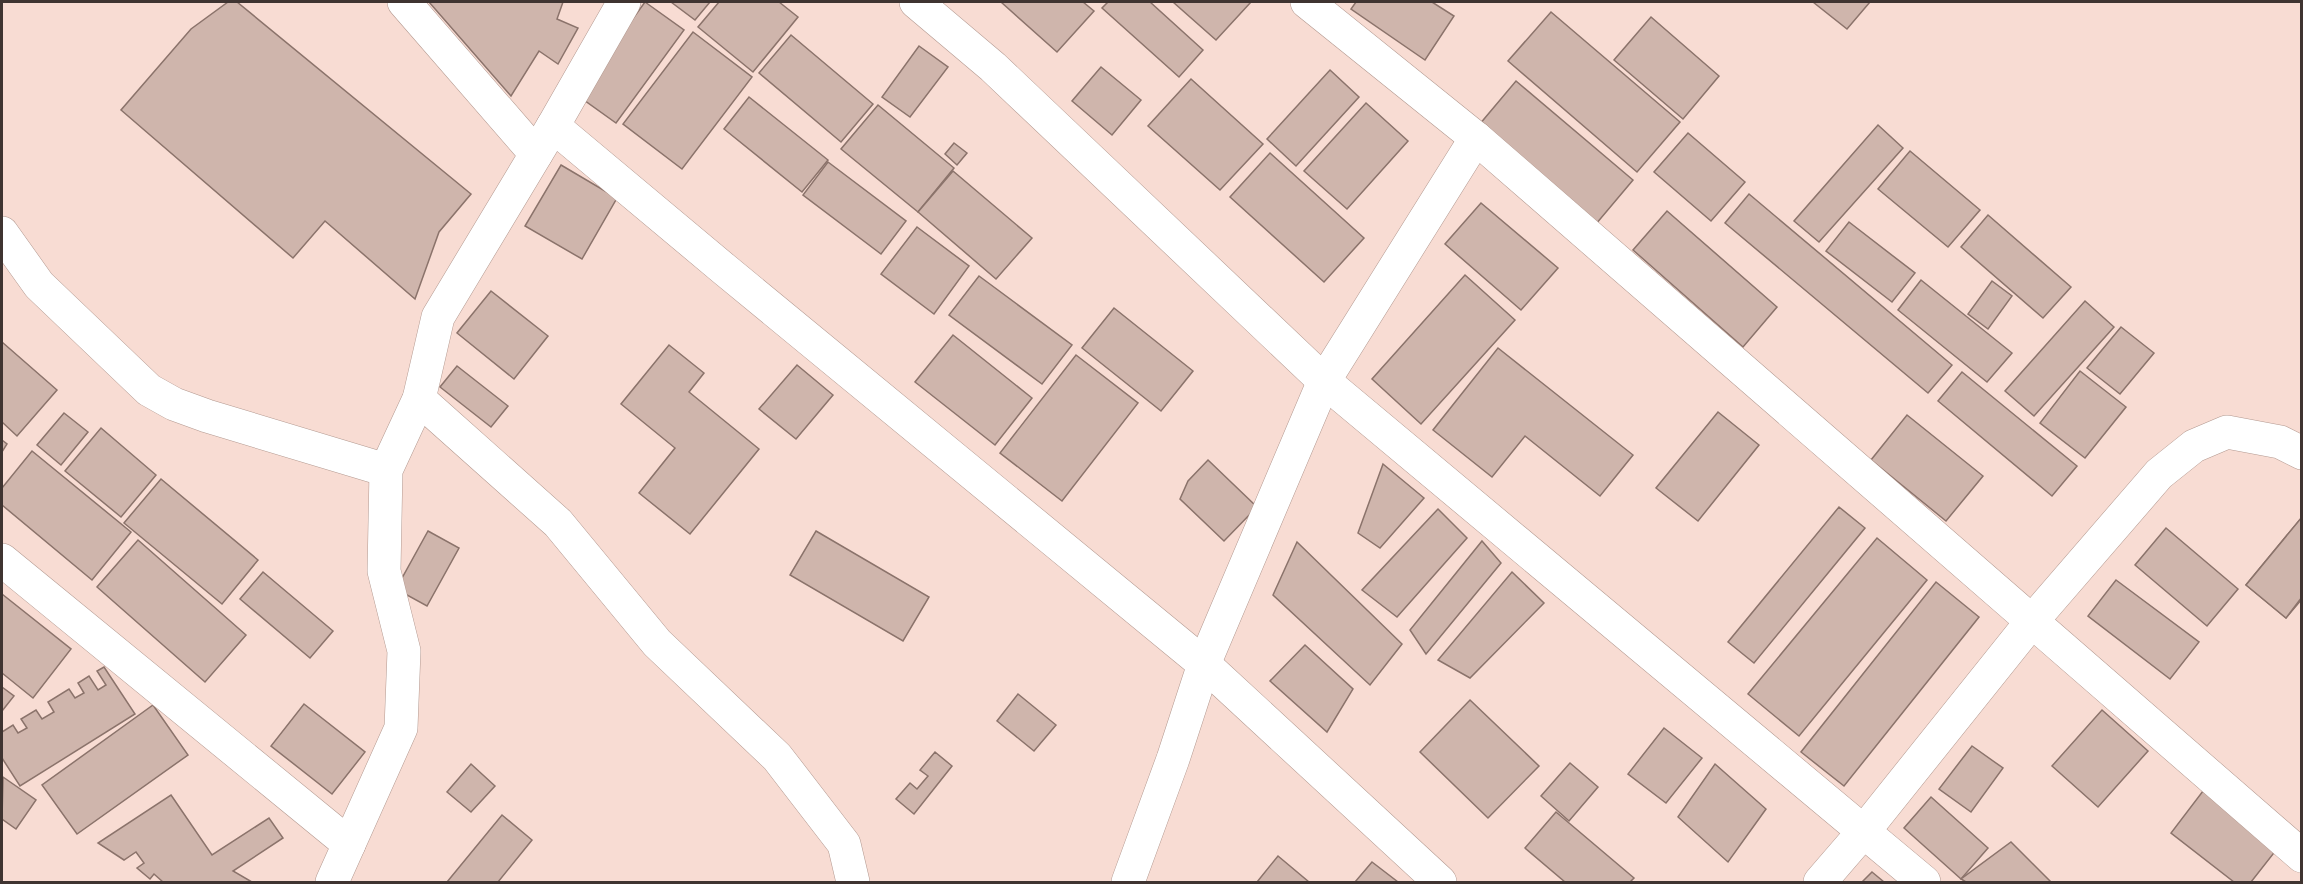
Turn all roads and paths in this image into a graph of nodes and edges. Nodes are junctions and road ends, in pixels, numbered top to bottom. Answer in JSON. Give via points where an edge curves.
{"nodes":[{"id":1,"x":404,"y":2,"type":"edge"},
{"id":2,"x":624,"y":2,"type":"edge"},
{"id":3,"x":916,"y":2,"type":"edge"},
{"id":4,"x":1308,"y":2,"type":"edge"},
{"id":5,"x":553,"y":126,"type":"junction"},
{"id":6,"x":1476,"y":138,"type":"junction"},
{"id":7,"x":536,"y":154,"type":"junction"},
{"id":8,"x":2,"y":234,"type":"edge"},
{"id":9,"x":1324,"y":381,"type":"junction"},
{"id":10,"x":419,"y":399,"type":"junction"},
{"id":11,"x":2301,"y":453,"type":"edge"},
{"id":12,"x":386,"y":470,"type":"junction"},
{"id":13,"x":2,"y":560,"type":"edge"},
{"id":14,"x":2032,"y":621,"type":"junction"},
{"id":15,"x":1204,"y":664,"type":"junction"},
{"id":16,"x":1864,"y":831,"type":"junction"},
{"id":17,"x":349,"y":844,"type":"junction"},
{"id":18,"x":2301,"y":856,"type":"edge"},
{"id":19,"x":332,"y":882,"type":"edge"},
{"id":20,"x":853,"y":882,"type":"edge"},
{"id":21,"x":1128,"y":882,"type":"edge"},
{"id":22,"x":1440,"y":882,"type":"edge"},
{"id":23,"x":1820,"y":882,"type":"edge"},
{"id":24,"x":1924,"y":882,"type":"edge"}],
"edges":[{"from":1,"to":7,"type":"street"},
{"from":2,"to":5,"type":"street"},
{"from":3,"to":9,"type":"street","via":[[1001,74]]},
{"from":4,"to":6,"type":"street"},
{"from":5,"to":7,"type":"street"},
{"from":5,"to":15,"type":"street"},
{"from":6,"to":9,"type":"street"},
{"from":6,"to":14,"type":"street"},
{"from":7,"to":10,"type":"street","via":[[438,318]]},
{"from":8,"to":12,"type":"street","via":[[39,285],[149,390],[207,416]]},
{"from":9,"to":15,"type":"street"},
{"from":9,"to":16,"type":"street"},
{"from":10,"to":12,"type":"street"},
{"from":10,"to":20,"type":"street","via":[[558,523],[657,643],[777,757],[844,844]]},
{"from":11,"to":14,"type":"street","via":[[2280,442],[2227,432],[2194,446],[2158,474]]},
{"from":12,"to":17,"type":"street","via":[[384,571],[404,651],[401,728]]},
{"from":13,"to":17,"type":"street"},
{"from":14,"to":16,"type":"street"},
{"from":14,"to":18,"type":"street"},
{"from":15,"to":21,"type":"street"},
{"from":15,"to":22,"type":"street"},
{"from":16,"to":23,"type":"street"},
{"from":16,"to":24,"type":"street"},
{"from":17,"to":19,"type":"street"}]}
